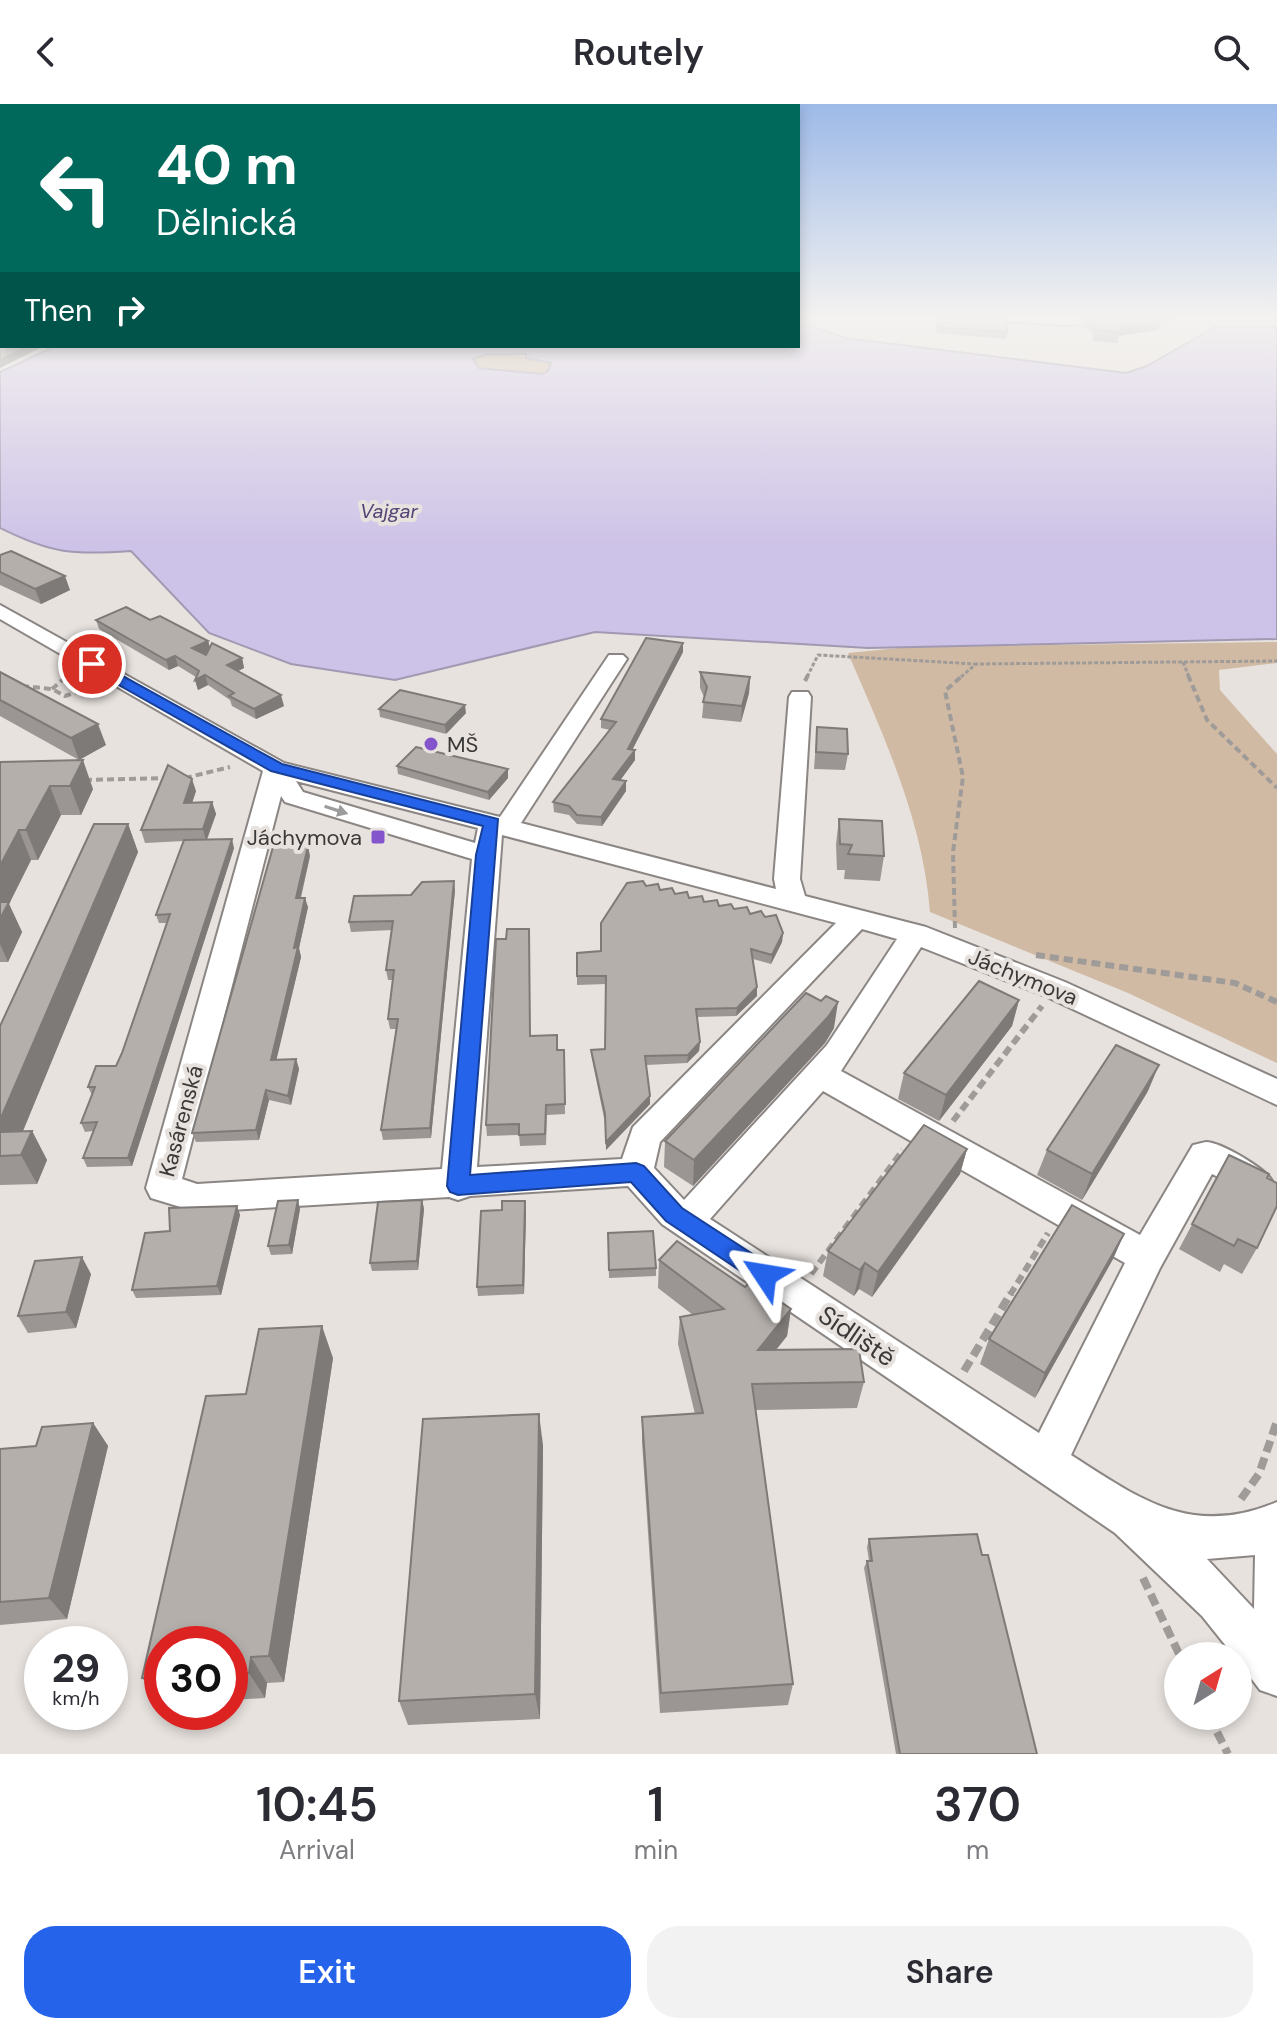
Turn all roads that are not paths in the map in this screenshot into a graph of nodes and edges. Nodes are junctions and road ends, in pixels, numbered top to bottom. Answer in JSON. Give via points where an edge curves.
{"nodes":[{"id":1,"x":0,"y":611,"type":"edge"},
{"id":2,"x":616,"y":659,"type":"dead end"},
{"id":3,"x":800,"y":697,"type":"road end"},
{"id":4,"x":276,"y":768,"type":"junction"},
{"id":5,"x":499,"y":825,"type":"junction"},
{"id":6,"x":485,"y":855,"type":"junction"},
{"id":7,"x":792,"y":900,"type":"junction"},
{"id":8,"x":857,"y":918,"type":"junction"},
{"id":9,"x":916,"y":934,"type":"junction"},
{"id":10,"x":820,"y":1074,"type":"junction"},
{"id":11,"x":1277,"y":1093,"type":"edge"},
{"id":12,"x":636,"y":1172,"type":"junction"},
{"id":13,"x":458,"y":1186,"type":"junction"},
{"id":14,"x":1273,"y":1191,"type":"edge"},
{"id":15,"x":686,"y":1222,"type":"junction"},
{"id":16,"x":1147,"y":1257,"type":"junction"},
{"id":17,"x":1046,"y":1462,"type":"junction"},
{"id":18,"x":1130,"y":1518,"type":"junction"},
{"id":19,"x":1276,"y":1527,"type":"edge"},
{"id":20,"x":1277,"y":1672,"type":"edge"}],
"edges":[{"from":1,"to":4,"type":"street","name":"Jáchymova"},
{"from":2,"to":5,"type":"street"},
{"from":3,"to":7,"type":"street","via":[[787,879]]},
{"from":4,"to":5,"type":"street","name":"Jáchymova"},
{"from":4,"to":6,"type":"street","one_way":true,"via":[[294,797]]},
{"from":4,"to":13,"type":"street","name":"Kasárenská","via":[[163,1188],[197,1198]]},
{"from":5,"to":6,"type":"street"},
{"from":5,"to":7,"type":"street","name":"Jáchymova"},
{"from":6,"to":13,"type":"street"},
{"from":7,"to":8,"type":"street","name":"Jáchymova"},
{"from":8,"to":9,"type":"street","name":"Jáchymova"},
{"from":8,"to":12,"type":"street","via":[[645,1136]]},
{"from":9,"to":10,"type":"street"},
{"from":9,"to":11,"type":"street","name":"Jáchymova","via":[[1055,989]]},
{"from":10,"to":15,"type":"street"},
{"from":10,"to":16,"type":"street","via":[[933,1129]]},
{"from":12,"to":13,"type":"street"},
{"from":12,"to":15,"type":"street","name":"Sídliště"},
{"from":14,"to":16,"type":"street","via":[[1205,1155]]},
{"from":15,"to":17,"type":"street","name":"Sídliště"},
{"from":16,"to":17,"type":"street"},
{"from":17,"to":18,"type":"street","name":"Sídliště"},
{"from":18,"to":19,"type":"street","via":[[1177,1535],[1221,1541]]},
{"from":18,"to":20,"type":"street","via":[[1218,1600]]},
{"from":19,"to":20,"type":"street"}]}
